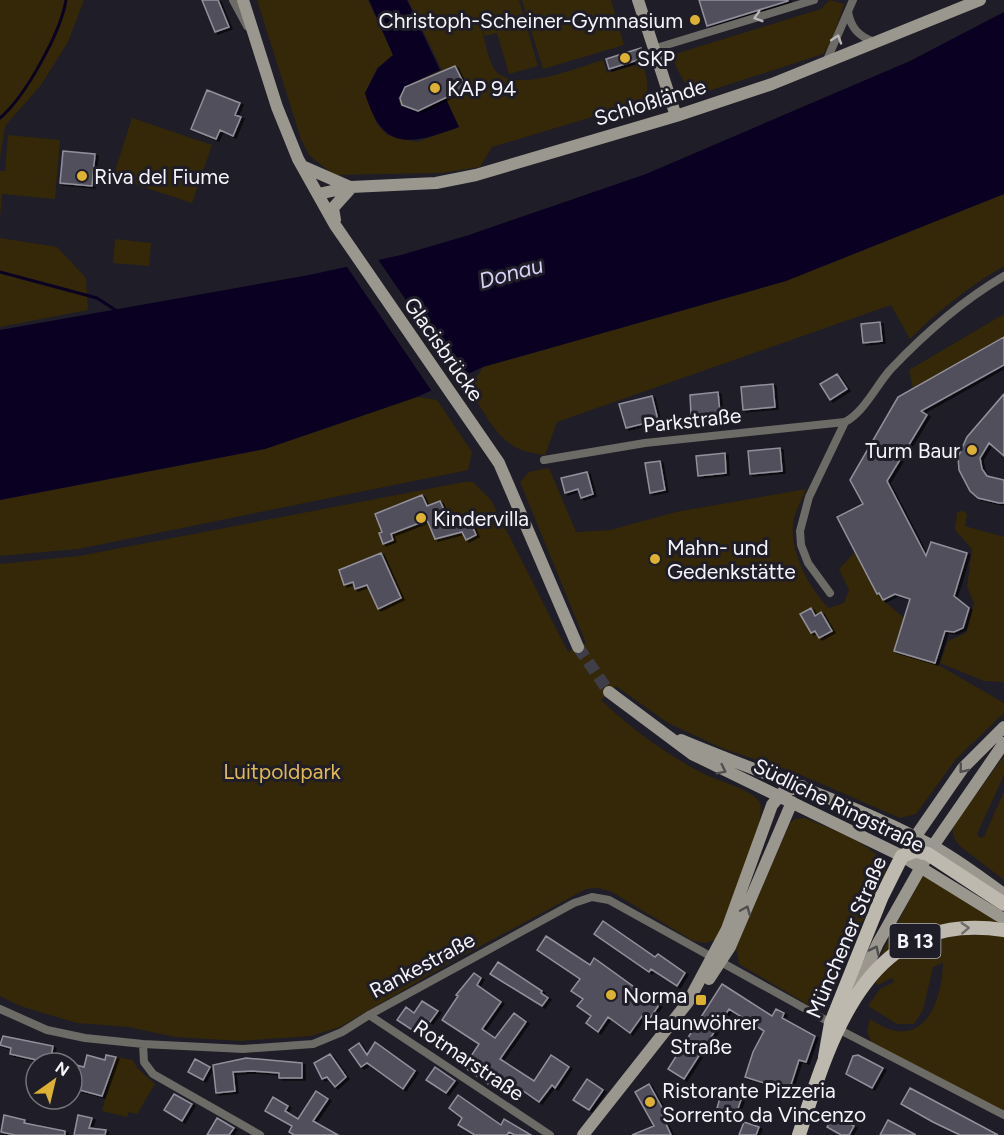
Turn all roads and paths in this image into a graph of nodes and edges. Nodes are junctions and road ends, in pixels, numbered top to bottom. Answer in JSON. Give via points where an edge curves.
{"nodes":[{"id":1,"x":233,"y":0,"type":"edge"},
{"id":2,"x":638,"y":0,"type":"edge"},
{"id":3,"x":814,"y":0,"type":"edge"},
{"id":4,"x":853,"y":0,"type":"edge"},
{"id":5,"x":980,"y":0,"type":"edge"},
{"id":6,"x":240,"y":5,"type":"edge"},
{"id":7,"x":848,"y":11,"type":"junction"},
{"id":8,"x":877,"y":43,"type":"junction"},
{"id":9,"x":653,"y":49,"type":"junction"},
{"id":10,"x":824,"y":65,"type":"junction"},
{"id":11,"x":676,"y":116,"type":"junction"},
{"id":12,"x":300,"y":163,"type":"junction"},
{"id":13,"x":351,"y":187,"type":"junction"},
{"id":14,"x":318,"y":194,"type":"junction"},
{"id":15,"x":335,"y":225,"type":"junction"},
{"id":16,"x":1004,"y":276,"type":"edge"},
{"id":17,"x":845,"y":422,"type":"junction"},
{"id":18,"x":544,"y":460,"type":"dead end"},
{"id":19,"x":830,"y":593,"type":"dead end"},
{"id":20,"x":578,"y":647,"type":"tunnel mouth"},
{"id":21,"x":609,"y":692,"type":"tunnel mouth"},
{"id":22,"x":1004,"y":727,"type":"edge"},
{"id":23,"x":656,"y":728,"type":"junction"},
{"id":24,"x":1004,"y":743,"type":"edge"},
{"id":25,"x":773,"y":775,"type":"junction"},
{"id":26,"x":802,"y":786,"type":"junction"},
{"id":27,"x":779,"y":797,"type":"junction"},
{"id":28,"x":792,"y":802,"type":"junction"},
{"id":29,"x":915,"y":837,"type":"junction"},
{"id":30,"x":902,"y":856,"type":"junction"},
{"id":31,"x":927,"y":856,"type":"junction"},
{"id":32,"x":1004,"y":894,"type":"edge"},
{"id":33,"x":1004,"y":904,"type":"edge"},
{"id":34,"x":1004,"y":919,"type":"edge"},
{"id":35,"x":1004,"y":930,"type":"edge"},
{"id":36,"x":716,"y":960,"type":"junction"},
{"id":37,"x":850,"y":1003,"type":"junction"},
{"id":38,"x":0,"y":1009,"type":"edge"},
{"id":39,"x":369,"y":1015,"type":"junction"},
{"id":40,"x":835,"y":1026,"type":"junction"},
{"id":41,"x":143,"y":1044,"type":"junction"},
{"id":42,"x":1004,"y":1115,"type":"edge"},
{"id":43,"x":260,"y":1135,"type":"edge"},
{"id":44,"x":550,"y":1135,"type":"edge"},
{"id":45,"x":583,"y":1135,"type":"edge"},
{"id":46,"x":799,"y":1135,"type":"edge"}],
"edges":[{"from":1,"to":6,"type":"street"},
{"from":2,"to":9,"type":"street"},
{"from":3,"to":9,"type":"street","one_way":true},
{"from":4,"to":7,"type":"street"},
{"from":5,"to":8,"type":"street","name":"Schloßlände"},
{"from":6,"to":12,"type":"street","name":"Glacisbrücke"},
{"from":7,"to":8,"type":"street","via":[[858,35]]},
{"from":10,"to":7,"type":"street","one_way":true},
{"from":8,"to":10,"type":"street","name":"Schloßlände"},
{"from":9,"to":11,"type":"street"},
{"from":10,"to":11,"type":"street","name":"Schloßlände"},
{"from":11,"to":13,"type":"street","name":"Schloßlände","via":[[477,176],[436,183]]},
{"from":12,"to":13,"type":"street"},
{"from":12,"to":14,"type":"street","name":"Glacisbrücke"},
{"from":13,"to":14,"type":"street","name":"Schloßlände"},
{"from":13,"to":15,"type":"street","via":[[333,208]]},
{"from":14,"to":15,"type":"street","name":"Glacisbrücke"},
{"from":15,"to":20,"type":"street","name":"Glacisbrücke","via":[[499,463]]},
{"from":16,"to":17,"type":"street","via":[[972,294],[940,320]]},
{"from":17,"to":18,"type":"street","name":"Parkstraße","via":[[645,443]]},
{"from":17,"to":19,"type":"street","via":[[808,497],[800,531],[808,563]]},
{"from":21,"to":23,"type":"street","name":"Südliche Ringstraße"},
{"from":22,"to":29,"type":"street","name":"Münchener Straße","one_way":true,"via":[[963,768]]},
{"from":23,"to":25,"type":"street","name":"Südliche Ringstraße"},
{"from":23,"to":27,"type":"street","name":"Südliche Ringstraße","one_way":true,"via":[[692,754],[759,787],[769,796]]},
{"from":24,"to":31,"type":"street","name":"Münchener Straße"},
{"from":25,"to":26,"type":"street","name":"Südliche Ringstraße"},
{"from":25,"to":27,"type":"street"},
{"from":26,"to":27,"type":"street"},
{"from":26,"to":29,"type":"street","name":"Südliche Ringstraße"},
{"from":27,"to":28,"type":"street","name":"Südliche Ringstraße"},
{"from":27,"to":36,"type":"street"},
{"from":28,"to":30,"type":"street","name":"Südliche Ringstraße"},
{"from":36,"to":28,"type":"street","one_way":true,"via":[[730,947]]},
{"from":29,"to":30,"type":"street","name":"Münchener Straße"},
{"from":29,"to":31,"type":"street","name":"Südliche Ringstraße"},
{"from":30,"to":31,"type":"main road","via":[[915,851]]},
{"from":30,"to":40,"type":"main road","name":"Münchener Straße","number":"B 13","via":[[882,896]]},
{"from":31,"to":32,"type":"street","name":"Südliche Ringstraße"},
{"from":31,"to":33,"type":"main road"},
{"from":31,"to":34,"type":"street","name":"Südliche Ringstraße"},
{"from":37,"to":31,"type":"street","name":"Münchener Straße","number":"B 13","one_way":true,"via":[[878,943]]},
{"from":37,"to":35,"type":"main road","number":"B 13","one_way":true,"via":[[884,962],[918,939],[963,927]]},
{"from":36,"to":39,"type":"street","name":"Rankestraße","via":[[609,900],[592,897],[574,903]]},
{"from":36,"to":40,"type":"street","name":"Rankestraße"},
{"from":36,"to":45,"type":"street","via":[[703,987]]},
{"from":37,"to":40,"type":"main road","name":"Münchener Straße","number":"B 13"},
{"from":38,"to":41,"type":"street","name":"Rankestraße","via":[[47,1030]]},
{"from":39,"to":41,"type":"street","name":"Rankestraße","via":[[313,1044],[243,1049]]},
{"from":39,"to":44,"type":"street","name":"Rotmarstraße"},
{"from":40,"to":42,"type":"street","name":"Rankestraße"},
{"from":40,"to":46,"type":"main road","name":"Münchener Straße","number":"B 13"},
{"from":41,"to":43,"type":"street","via":[[144,1062],[153,1074]]}]}
